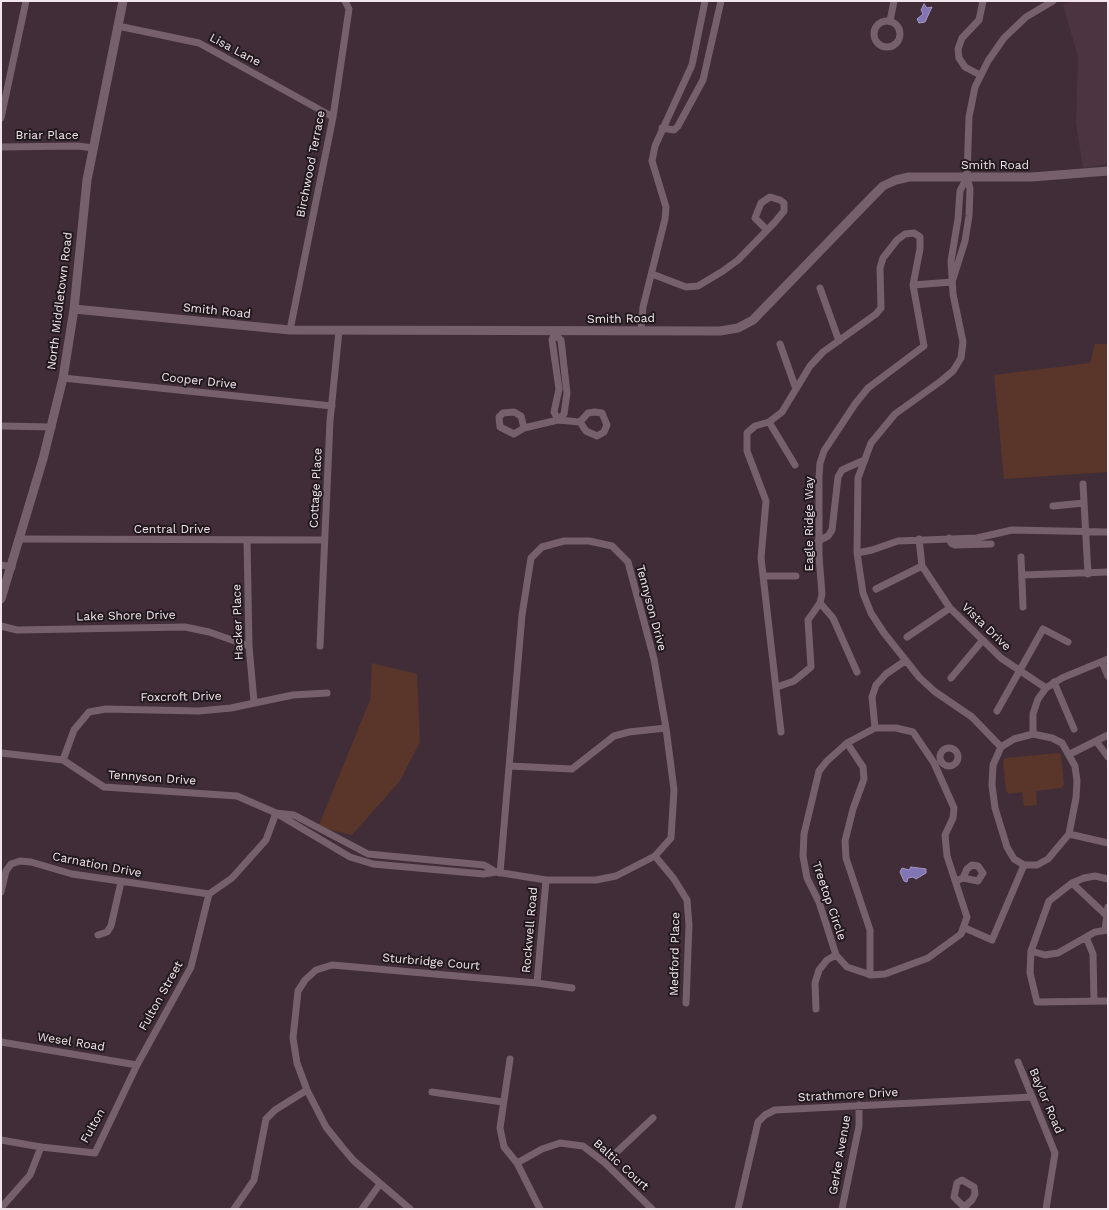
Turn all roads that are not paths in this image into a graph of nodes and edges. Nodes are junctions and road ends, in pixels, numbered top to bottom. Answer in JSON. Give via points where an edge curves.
{"nodes":[{"id":1,"x":26,"y":1,"type":"edge"},
{"id":2,"x":123,"y":1,"type":"edge"},
{"id":3,"x":345,"y":1,"type":"edge"},
{"id":4,"x":705,"y":1,"type":"edge"},
{"id":5,"x":721,"y":1,"type":"edge"},
{"id":6,"x":894,"y":1,"type":"edge"},
{"id":7,"x":983,"y":1,"type":"edge"},
{"id":8,"x":1053,"y":1,"type":"edge"},
{"id":9,"x":890,"y":21,"type":"dead end"},
{"id":10,"x":118,"y":26,"type":"junction"},
{"id":11,"x":980,"y":75,"type":"junction"},
{"id":12,"x":333,"y":117,"type":"junction"},
{"id":13,"x":1,"y":118,"type":"edge"},
{"id":14,"x":662,"y":128,"type":"junction"},
{"id":15,"x":1,"y":146,"type":"edge"},
{"id":16,"x":93,"y":148,"type":"junction"},
{"id":17,"x":1108,"y":171,"type":"edge"},
{"id":18,"x":967,"y":177,"type":"junction"},
{"id":19,"x":766,"y":230,"type":"junction"},
{"id":20,"x":652,"y":274,"type":"junction"},
{"id":21,"x":952,"y":282,"type":"junction"},
{"id":22,"x":913,"y":285,"type":"junction"},
{"id":23,"x":820,"y":288,"type":"dead end"},
{"id":24,"x":74,"y":309,"type":"junction"},
{"id":25,"x":290,"y":330,"type":"junction"},
{"id":26,"x":641,"y":330,"type":"junction"},
{"id":27,"x":339,"y":331,"type":"junction"},
{"id":28,"x":555,"y":333,"type":"junction"},
{"id":29,"x":839,"y":341,"type":"junction"},
{"id":30,"x":780,"y":344,"type":"dead end"},
{"id":31,"x":555,"y":361,"type":"junction"},
{"id":32,"x":563,"y":361,"type":"junction"},
{"id":33,"x":63,"y":378,"type":"junction"},
{"id":34,"x":796,"y":389,"type":"junction"},
{"id":35,"x":332,"y":406,"type":"junction"},
{"id":36,"x":558,"y":420,"type":"junction"},
{"id":37,"x":580,"y":422,"type":"dead end"},
{"id":38,"x":769,"y":422,"type":"junction"},
{"id":39,"x":1,"y":426,"type":"edge"},
{"id":40,"x":52,"y":427,"type":"junction"},
{"id":41,"x":524,"y":428,"type":"dead end"},
{"id":42,"x":862,"y":460,"type":"junction"},
{"id":43,"x":795,"y":465,"type":"dead end"},
{"id":44,"x":1083,"y":484,"type":"dead end"},
{"id":45,"x":1084,"y":503,"type":"junction"},
{"id":46,"x":1054,"y":506,"type":"dead end"},
{"id":47,"x":1086,"y":531,"type":"junction"},
{"id":48,"x":1108,"y":532,"type":"edge"},
{"id":49,"x":949,"y":538,"type":"junction"},
{"id":50,"x":20,"y":539,"type":"junction"},
{"id":51,"x":919,"y":539,"type":"junction"},
{"id":52,"x":247,"y":540,"type":"junction"},
{"id":53,"x":324,"y":540,"type":"junction"},
{"id":54,"x":818,"y":541,"type":"junction"},
{"id":55,"x":991,"y":544,"type":"dead end"},
{"id":56,"x":856,"y":553,"type":"junction"},
{"id":57,"x":1021,"y":557,"type":"dead end"},
{"id":58,"x":1,"y":565,"type":"edge"},
{"id":59,"x":922,"y":566,"type":"junction"},
{"id":60,"x":12,"y":567,"type":"junction"},
{"id":61,"x":1108,"y":572,"type":"edge"},
{"id":62,"x":1088,"y":574,"type":"junction"},
{"id":63,"x":1022,"y":575,"type":"junction"},
{"id":64,"x":764,"y":576,"type":"junction"},
{"id":65,"x":796,"y":576,"type":"dead end"},
{"id":66,"x":876,"y":589,"type":"dead end"},
{"id":67,"x":1,"y":598,"type":"edge"},
{"id":68,"x":820,"y":603,"type":"junction"},
{"id":69,"x":1023,"y":606,"type":"dead end"},
{"id":70,"x":950,"y":608,"type":"junction"},
{"id":71,"x":1,"y":626,"type":"edge"},
{"id":72,"x":907,"y":637,"type":"dead end"},
{"id":73,"x":982,"y":641,"type":"junction"},
{"id":74,"x":1068,"y":642,"type":"dead end"},
{"id":75,"x":249,"y":646,"type":"junction"},
{"id":76,"x":320,"y":646,"type":"dead end"},
{"id":77,"x":1105,"y":660,"type":"edge"},
{"id":78,"x":905,"y":661,"type":"junction"},
{"id":79,"x":1020,"y":671,"type":"junction"},
{"id":80,"x":857,"y":672,"type":"dead end"},
{"id":81,"x":1108,"y":676,"type":"edge"},
{"id":82,"x":950,"y":678,"type":"dead end"},
{"id":83,"x":1054,"y":682,"type":"junction"},
{"id":84,"x":777,"y":687,"type":"junction"},
{"id":85,"x":1046,"y":688,"type":"junction"},
{"id":86,"x":327,"y":693,"type":"dead end"},
{"id":87,"x":254,"y":702,"type":"junction"},
{"id":88,"x":997,"y":711,"type":"dead end"},
{"id":89,"x":666,"y":728,"type":"junction"},
{"id":90,"x":875,"y":728,"type":"junction"},
{"id":91,"x":1074,"y":729,"type":"dead end"},
{"id":92,"x":781,"y":732,"type":"dead end"},
{"id":93,"x":1033,"y":734,"type":"junction"},
{"id":94,"x":1108,"y":735,"type":"edge"},
{"id":95,"x":1096,"y":741,"type":"junction"},
{"id":96,"x":847,"y":743,"type":"junction"},
{"id":97,"x":1001,"y":747,"type":"junction"},
{"id":98,"x":1,"y":753,"type":"edge"},
{"id":99,"x":1070,"y":754,"type":"junction"},
{"id":100,"x":1108,"y":757,"type":"edge"},
{"id":101,"x":63,"y":760,"type":"junction"},
{"id":102,"x":510,"y":766,"type":"junction"},
{"id":103,"x":276,"y":813,"type":"junction"},
{"id":104,"x":1069,"y":834,"type":"junction"},
{"id":105,"x":1108,"y":843,"type":"edge"},
{"id":106,"x":655,"y":856,"type":"junction"},
{"id":107,"x":1024,"y":865,"type":"junction"},
{"id":108,"x":498,"y":873,"type":"junction"},
{"id":109,"x":1108,"y":879,"type":"edge"},
{"id":110,"x":546,"y":880,"type":"junction"},
{"id":111,"x":120,"y":882,"type":"junction"},
{"id":112,"x":1072,"y":883,"type":"junction"},
{"id":113,"x":1,"y":892,"type":"edge"},
{"id":114,"x":209,"y":894,"type":"junction"},
{"id":115,"x":1108,"y":907,"type":"edge"},
{"id":116,"x":1107,"y":916,"type":"edge"},
{"id":117,"x":965,"y":928,"type":"junction"},
{"id":118,"x":1106,"y":930,"type":"edge"},
{"id":119,"x":98,"y":936,"type":"dead end"},
{"id":120,"x":1086,"y":937,"type":"junction"},
{"id":121,"x":1031,"y":951,"type":"junction"},
{"id":122,"x":836,"y":955,"type":"junction"},
{"id":123,"x":870,"y":975,"type":"junction"},
{"id":124,"x":537,"y":983,"type":"junction"},
{"id":125,"x":572,"y":988,"type":"dead end"},
{"id":126,"x":1094,"y":1001,"type":"junction"},
{"id":127,"x":1108,"y":1001,"type":"edge"},
{"id":128,"x":686,"y":1002,"type":"dead end"},
{"id":129,"x":816,"y":1009,"type":"dead end"},
{"id":130,"x":1,"y":1042,"type":"edge"},
{"id":131,"x":510,"y":1059,"type":"dead end"},
{"id":132,"x":1018,"y":1062,"type":"dead end"},
{"id":133,"x":137,"y":1065,"type":"junction"},
{"id":134,"x":307,"y":1090,"type":"junction"},
{"id":135,"x":432,"y":1092,"type":"dead end"},
{"id":136,"x":1032,"y":1098,"type":"junction"},
{"id":137,"x":503,"y":1102,"type":"junction"},
{"id":138,"x":859,"y":1105,"type":"junction"},
{"id":139,"x":654,"y":1118,"type":"dead end"},
{"id":140,"x":1,"y":1140,"type":"edge"},
{"id":141,"x":41,"y":1147,"type":"junction"},
{"id":142,"x":605,"y":1163,"type":"junction"},
{"id":143,"x":517,"y":1164,"type":"junction"},
{"id":144,"x":380,"y":1184,"type":"junction"},
{"id":145,"x":1,"y":1208,"type":"edge"},
{"id":146,"x":234,"y":1209,"type":"edge"},
{"id":147,"x":362,"y":1209,"type":"edge"},
{"id":148,"x":410,"y":1209,"type":"edge"},
{"id":149,"x":540,"y":1209,"type":"edge"},
{"id":150,"x":652,"y":1209,"type":"edge"},
{"id":151,"x":738,"y":1209,"type":"edge"},
{"id":152,"x":842,"y":1209,"type":"edge"},
{"id":153,"x":1046,"y":1209,"type":"edge"}],
"edges":[{"from":1,"to":13,"type":"street"},
{"from":2,"to":10,"type":"street","name":"North Middletown Road"},
{"from":3,"to":12,"type":"street","name":"Birchwood Terrace","via":[[349,9]]},
{"from":4,"to":14,"type":"street","via":[[692,65]]},
{"from":5,"to":14,"type":"street","via":[[703,80],[678,126],[674,130]]},
{"from":6,"to":9,"type":"street"},
{"from":7,"to":11,"type":"street","via":[[979,20],[962,38],[958,49],[965,67]]},
{"from":8,"to":11,"type":"street","via":[[1026,17],[1009,33]]},
{"from":10,"to":12,"type":"street","name":"Lisa Lane","via":[[199,43]]},
{"from":10,"to":16,"type":"street","name":"North Middletown Road"},
{"from":11,"to":18,"type":"street","via":[[970,105]]},
{"from":12,"to":25,"type":"street","name":"Birchwood Terrace"},
{"from":14,"to":20,"type":"street","via":[[652,161],[666,207],[666,219]]},
{"from":15,"to":16,"type":"street","name":"Briar Place"},
{"from":16,"to":24,"type":"street","name":"North Middletown Road","via":[[83,209]]},
{"from":17,"to":18,"type":"street","name":"Smith Road","via":[[1032,177]]},
{"from":18,"to":21,"type":"street","via":[[960,191],[950,261]]},
{"from":18,"to":26,"type":"street","name":"Smith Road","via":[[909,177],[883,186],[765,309],[738,328],[720,331]]},
{"from":19,"to":19,"type":"street","via":[[784,211],[784,203],[770,197],[761,203],[755,218]]},
{"from":19,"to":20,"type":"street","via":[[738,260],[698,286],[674,284]]},
{"from":20,"to":26,"type":"street"},
{"from":21,"to":22,"type":"street"},
{"from":21,"to":42,"type":"street","via":[[963,342],[961,358],[942,381],[895,414],[870,443]]},
{"from":22,"to":29,"type":"street","name":"Eagle Ridge Way","via":[[920,249],[920,237],[914,233],[905,234],[897,240],[884,258],[880,268],[881,308],[867,323]]},
{"from":22,"to":54,"type":"street","name":"Eagle Ridge Way","via":[[924,346],[868,388],[830,441],[820,463]]},
{"from":23,"to":29,"type":"street"},
{"from":24,"to":25,"type":"street","name":"Smith Road"},
{"from":24,"to":33,"type":"street","name":"North Middletown Road"},
{"from":25,"to":27,"type":"street","name":"Smith Road"},
{"from":26,"to":28,"type":"street","name":"Smith Road"},
{"from":27,"to":28,"type":"street","name":"Smith Road"},
{"from":27,"to":35,"type":"street","name":"Cottage Place"},
{"from":28,"to":31,"type":"street","via":[[552,340]]},
{"from":28,"to":32,"type":"street","via":[[561,340]]},
{"from":29,"to":34,"type":"street","name":"Eagle Ridge Way","via":[[810,366]]},
{"from":30,"to":34,"type":"street"},
{"from":31,"to":32,"type":"street"},
{"from":31,"to":36,"type":"street","via":[[558,389],[554,412]]},
{"from":32,"to":36,"type":"street","via":[[567,393],[564,414]]},
{"from":33,"to":35,"type":"street","name":"Cooper Drive"},
{"from":33,"to":40,"type":"street","name":"North Middletown Road"},
{"from":34,"to":38,"type":"street","name":"Eagle Ridge Way","via":[[782,412]]},
{"from":35,"to":53,"type":"street","name":"Cottage Place"},
{"from":36,"to":37,"type":"street"},
{"from":36,"to":41,"type":"street"},
{"from":38,"to":43,"type":"street"},
{"from":38,"to":64,"type":"street","name":"Eagle Ridge Way","via":[[755,426],[747,433],[745,441],[766,501],[761,558]]},
{"from":39,"to":40,"type":"street"},
{"from":40,"to":50,"type":"street","name":"North Middletown Road"},
{"from":42,"to":54,"type":"street","via":[[842,470],[838,477],[832,530]]},
{"from":42,"to":56,"type":"street","via":[[858,478]]},
{"from":44,"to":45,"type":"street"},
{"from":45,"to":46,"type":"street"},
{"from":45,"to":47,"type":"street"},
{"from":47,"to":48,"type":"street"},
{"from":47,"to":49,"type":"street","via":[[1017,529],[977,538]]},
{"from":47,"to":62,"type":"street"},
{"from":49,"to":51,"type":"street"},
{"from":49,"to":55,"type":"street","via":[[955,545]]},
{"from":50,"to":52,"type":"street","name":"Central Drive"},
{"from":50,"to":60,"type":"street","name":"North Middletown Road"},
{"from":51,"to":56,"type":"street","via":[[898,541]]},
{"from":51,"to":59,"type":"street","name":"Vista Drive"},
{"from":52,"to":53,"type":"street","name":"Central Drive"},
{"from":52,"to":75,"type":"street","name":"Hacker Place"},
{"from":53,"to":76,"type":"street","name":"Cottage Place"},
{"from":54,"to":68,"type":"street","name":"Eagle Ridge Way"},
{"from":56,"to":78,"type":"street","via":[[863,593],[871,612]]},
{"from":57,"to":63,"type":"street"},
{"from":58,"to":60,"type":"street"},
{"from":59,"to":66,"type":"street"},
{"from":59,"to":70,"type":"street","name":"Vista Drive"},
{"from":60,"to":67,"type":"street","name":"North Middletown Road"},
{"from":61,"to":62,"type":"street"},
{"from":62,"to":63,"type":"street"},
{"from":63,"to":69,"type":"street"},
{"from":64,"to":65,"type":"street"},
{"from":64,"to":84,"type":"street","name":"Eagle Ridge Way"},
{"from":68,"to":80,"type":"street","via":[[833,618]]},
{"from":68,"to":84,"type":"street","name":"Eagle Ridge Way","via":[[808,620],[811,667],[794,681]]},
{"from":70,"to":72,"type":"street"},
{"from":70,"to":73,"type":"street","name":"Vista Drive"},
{"from":71,"to":75,"type":"street","name":"Lake Shore Drive","via":[[17,630],[185,627]]},
{"from":73,"to":79,"type":"street","name":"Vista Drive"},
{"from":73,"to":82,"type":"street"},
{"from":74,"to":79,"type":"street","via":[[1043,629]]},
{"from":75,"to":87,"type":"street","name":"Hacker Place"},
{"from":77,"to":81,"type":"street"},
{"from":77,"to":83,"type":"street"},
{"from":78,"to":90,"type":"street","via":[[876,685],[872,697]]},
{"from":78,"to":97,"type":"street","via":[[934,691],[984,728]]},
{"from":79,"to":85,"type":"street","name":"Vista Drive"},
{"from":79,"to":88,"type":"street"},
{"from":83,"to":85,"type":"street"},
{"from":83,"to":91,"type":"street"},
{"from":84,"to":92,"type":"street"},
{"from":85,"to":93,"type":"street","via":[[1033,714]]},
{"from":86,"to":87,"type":"street","name":"Foxcroft Drive"},
{"from":87,"to":101,"type":"street","name":"Foxcroft Drive","via":[[199,711],[106,709],[89,712],[74,730]]},
{"from":89,"to":102,"type":"street","via":[[614,736],[572,769]]},
{"from":89,"to":102,"type":"street","name":"Tennyson Drive","via":[[654,659],[628,562],[612,546],[589,540],[564,541],[542,547],[531,558],[522,615]]},
{"from":89,"to":106,"type":"street","name":"Tennyson Drive","via":[[674,790],[671,838]]},
{"from":90,"to":96,"type":"street","name":"Treetop Circle"},
{"from":90,"to":117,"type":"street","via":[[914,732],[938,764],[954,808],[945,835],[947,856],[959,880],[967,917]]},
{"from":93,"to":97,"type":"street","via":[[1014,738]]},
{"from":93,"to":99,"type":"street","via":[[1062,743]]},
{"from":94,"to":95,"type":"street"},
{"from":95,"to":99,"type":"street"},
{"from":95,"to":100,"type":"street"},
{"from":96,"to":122,"type":"street","name":"Treetop Circle","via":[[819,771],[804,834],[807,878],[819,902]]},
{"from":96,"to":123,"type":"street","via":[[863,767],[864,779],[852,809],[845,841],[846,858],[870,930]]},
{"from":97,"to":107,"type":"street","via":[[993,765],[995,808],[1007,847],[1014,859]]},
{"from":98,"to":101,"type":"street","name":"Tennyson Drive"},
{"from":99,"to":104,"type":"street","via":[[1075,766],[1076,798]]},
{"from":101,"to":103,"type":"street","name":"Tennyson Drive","via":[[104,787],[237,796]]},
{"from":102,"to":108,"type":"street","name":"Tennyson Drive"},
{"from":103,"to":108,"type":"street","name":"Tennyson Drive","via":[[294,815],[368,854],[484,865]]},
{"from":103,"to":114,"type":"street","via":[[266,840],[232,878]]},
{"from":104,"to":105,"type":"street"},
{"from":104,"to":107,"type":"street","via":[[1048,858],[1037,865]]},
{"from":106,"to":110,"type":"street","name":"Tennyson Drive","via":[[616,876],[596,880]]},
{"from":106,"to":128,"type":"street","name":"Medford Place","via":[[687,900]]},
{"from":107,"to":117,"type":"street","via":[[992,940]]},
{"from":108,"to":110,"type":"street","name":"Tennyson Drive"},
{"from":109,"to":112,"type":"street","via":[[1095,876]]},
{"from":110,"to":124,"type":"street","name":"Rockwell Road"},
{"from":111,"to":113,"type":"street","name":"Carnation Drive","via":[[20,861],[11,864],[6,871]]},
{"from":111,"to":114,"type":"street","name":"Carnation Drive"},
{"from":111,"to":119,"type":"street","via":[[110,926]]},
{"from":112,"to":116,"type":"street"},
{"from":112,"to":121,"type":"street","via":[[1049,902]]},
{"from":114,"to":133,"type":"street","name":"Fulton Street","via":[[192,967]]},
{"from":115,"to":116,"type":"street"},
{"from":116,"to":118,"type":"street"},
{"from":117,"to":123,"type":"street","via":[[928,958],[885,974]]},
{"from":118,"to":120,"type":"street"},
{"from":120,"to":121,"type":"street","via":[[1058,953],[1045,955]]},
{"from":120,"to":126,"type":"street","via":[[1094,954]]},
{"from":121,"to":126,"type":"street","via":[[1030,973],[1037,1002]]},
{"from":122,"to":123,"type":"street","name":"Treetop Circle","via":[[847,967]]},
{"from":122,"to":129,"type":"street","via":[[819,970],[815,983]]},
{"from":124,"to":125,"type":"street","name":"Sturbridge Court"},
{"from":124,"to":134,"type":"street","name":"Sturbridge Court","via":[[332,965],[316,970],[298,992],[293,1038],[297,1063]]},
{"from":126,"to":127,"type":"street"},
{"from":130,"to":133,"type":"street","name":"Wesel Road"},
{"from":131,"to":137,"type":"street"},
{"from":132,"to":136,"type":"street","name":"Baylor Road"},
{"from":133,"to":141,"type":"street","name":"Fulton","via":[[95,1153]]},
{"from":134,"to":144,"type":"street","via":[[326,1127],[354,1161]]},
{"from":134,"to":146,"type":"street","via":[[266,1119],[254,1180]]},
{"from":135,"to":137,"type":"street"},
{"from":136,"to":138,"type":"street","name":"Strathmore Drive"},
{"from":136,"to":153,"type":"street","name":"Baylor Road","via":[[1055,1153]]},
{"from":137,"to":143,"type":"street","via":[[500,1128],[504,1147]]},
{"from":138,"to":151,"type":"street","name":"Strathmore Drive","via":[[775,1110],[766,1115],[758,1122]]},
{"from":138,"to":152,"type":"street","name":"Gerke Avenue","via":[[859,1126]]},
{"from":139,"to":142,"type":"street"},
{"from":140,"to":141,"type":"street"},
{"from":141,"to":145,"type":"street","via":[[30,1175]]},
{"from":142,"to":143,"type":"street","name":"Baltic Court","via":[[583,1146],[560,1143],[542,1149]]},
{"from":142,"to":150,"type":"street","name":"Baltic Court"},
{"from":143,"to":149,"type":"street"},
{"from":144,"to":147,"type":"street"},
{"from":144,"to":148,"type":"street"}]}
